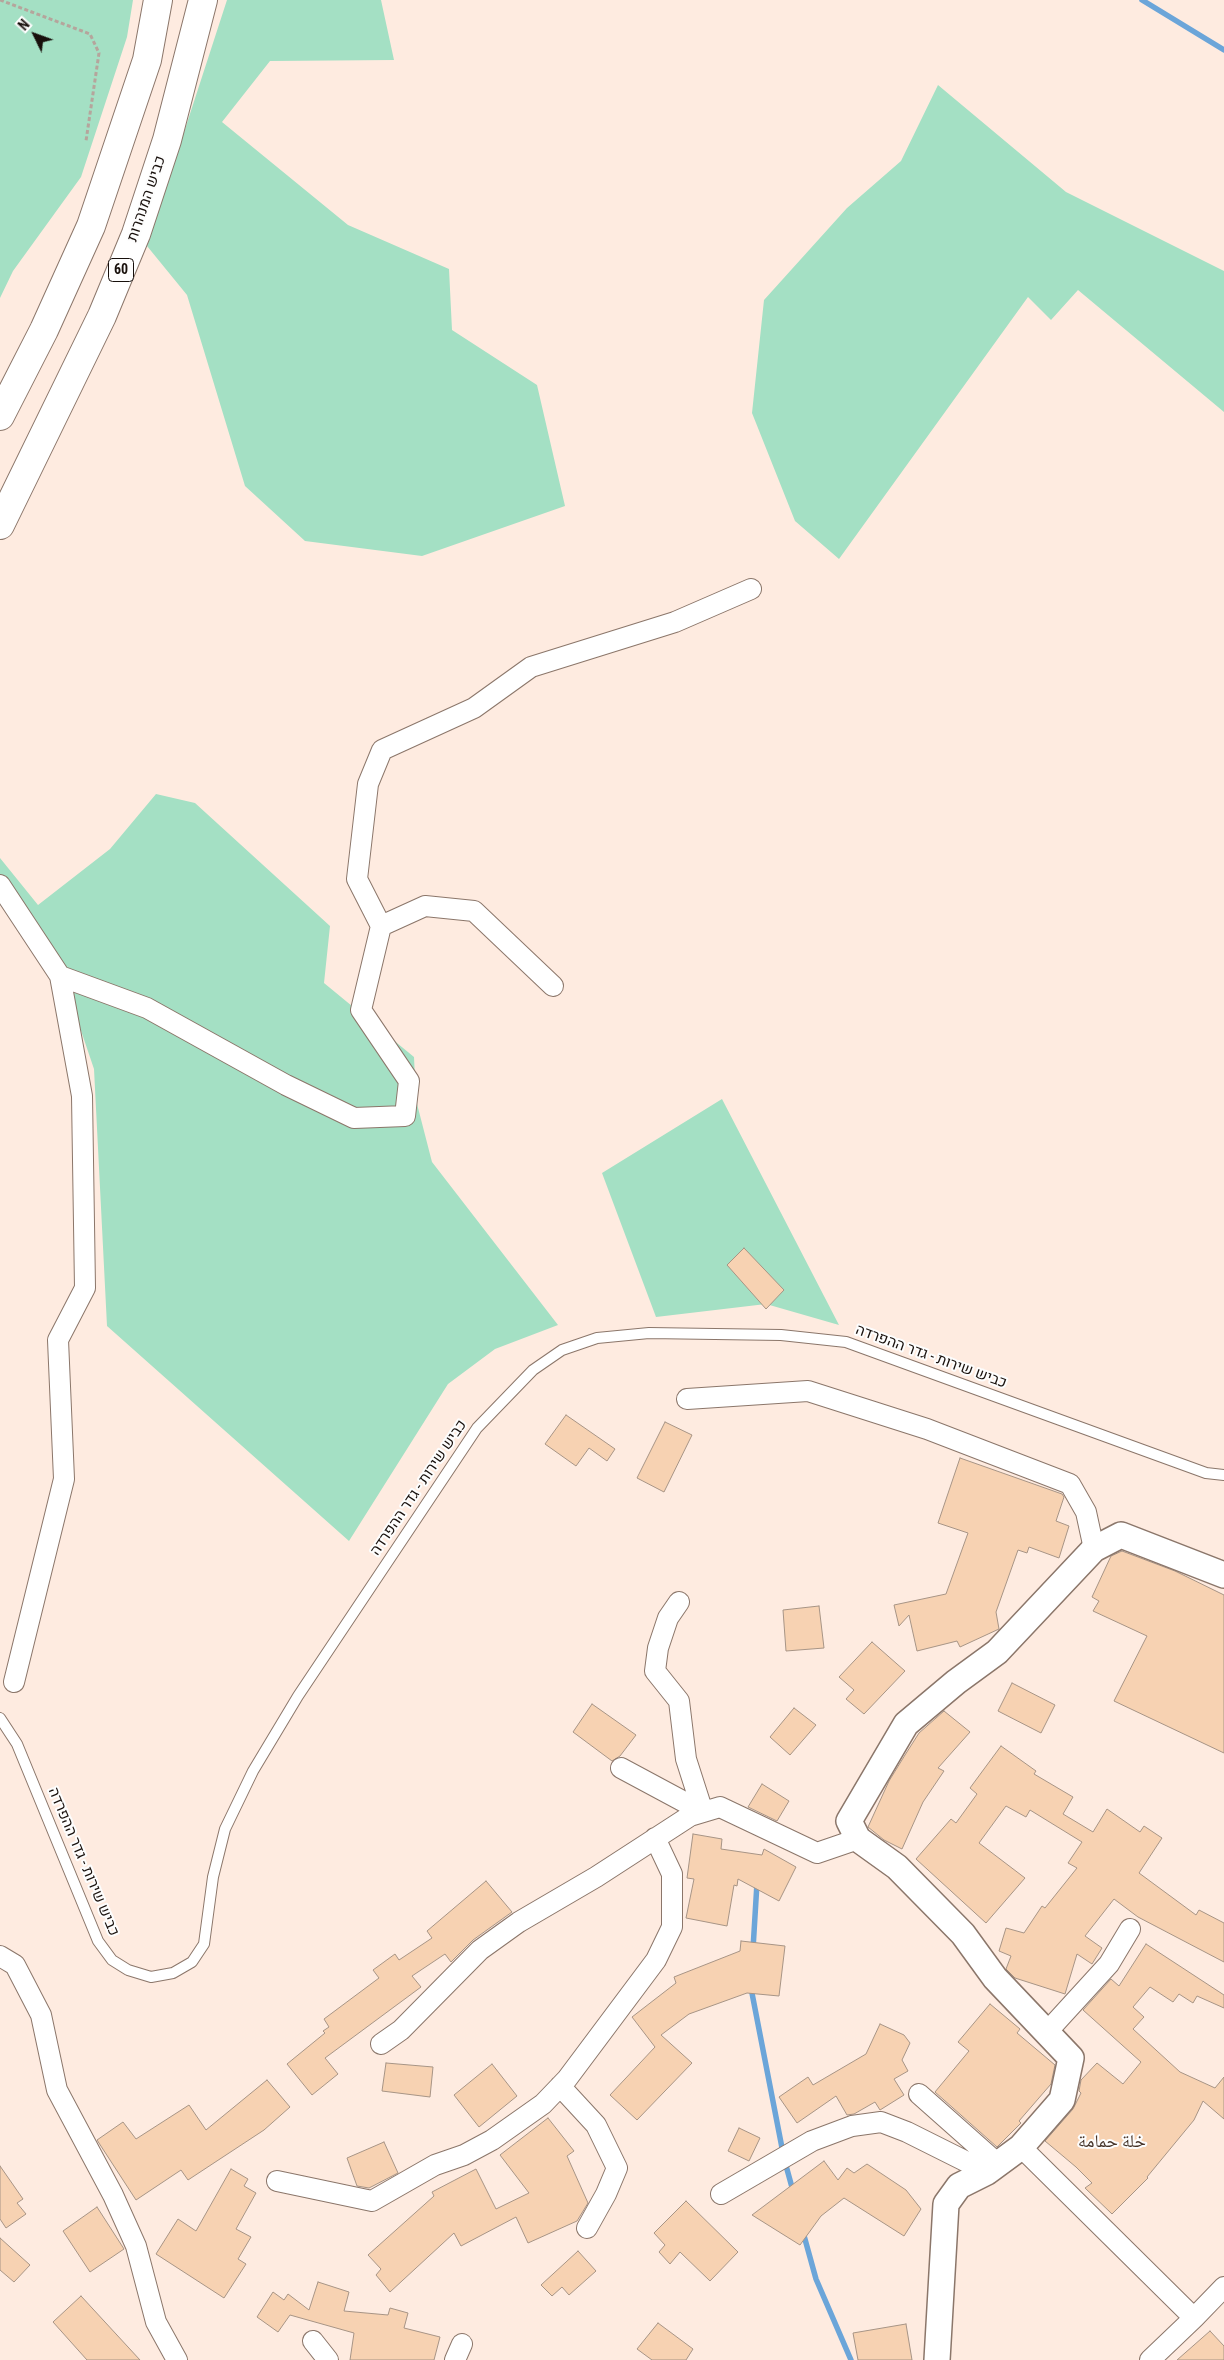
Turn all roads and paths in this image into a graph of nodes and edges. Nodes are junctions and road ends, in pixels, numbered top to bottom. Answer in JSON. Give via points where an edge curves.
{"nodes":[{"id":1,"x":0,"y":0,"type":"edge"},
{"id":2,"x":158,"y":0,"type":"edge"},
{"id":3,"x":203,"y":0,"type":"edge"},
{"id":4,"x":86,"y":141,"type":"dead end"},
{"id":5,"x":0,"y":416,"type":"edge"},
{"id":6,"x":0,"y":525,"type":"edge"},
{"id":7,"x":751,"y":589,"type":"dead end"},
{"id":8,"x":0,"y":885,"type":"edge"},
{"id":9,"x":381,"y":926,"type":"junction"},
{"id":10,"x":60,"y":976,"type":"junction"},
{"id":11,"x":553,"y":986,"type":"dead end"},
{"id":12,"x":687,"y":1399,"type":"dead end"},
{"id":13,"x":1224,"y":1474,"type":"edge"},
{"id":14,"x":1094,"y":1549,"type":"junction"},
{"id":15,"x":1224,"y":1575,"type":"edge"},
{"id":16,"x":679,"y":1602,"type":"dead end"},
{"id":17,"x":14,"y":1682,"type":"dead end"},
{"id":18,"x":0,"y":1718,"type":"edge"},
{"id":19,"x":621,"y":1768,"type":"dead end"},
{"id":20,"x":703,"y":1812,"type":"junction"},
{"id":21,"x":655,"y":1838,"type":"junction"},
{"id":22,"x":858,"y":1839,"type":"junction"},
{"id":23,"x":1130,"y":1929,"type":"dead end"},
{"id":24,"x":0,"y":1956,"type":"edge"},
{"id":25,"x":1046,"y":2033,"type":"junction"},
{"id":26,"x":380,"y":2044,"type":"dead end"},
{"id":27,"x":560,"y":2086,"type":"junction"},
{"id":28,"x":919,"y":2094,"type":"dead end"},
{"id":29,"x":1021,"y":2147,"type":"junction"},
{"id":30,"x":993,"y":2168,"type":"junction"},
{"id":31,"x":277,"y":2181,"type":"dead end"},
{"id":32,"x":721,"y":2194,"type":"dead end"},
{"id":33,"x":587,"y":2228,"type":"dead end"},
{"id":34,"x":1224,"y":2286,"type":"edge"},
{"id":35,"x":1194,"y":2318,"type":"junction"},
{"id":36,"x":313,"y":2341,"type":"dead end"},
{"id":37,"x":177,"y":2360,"type":"edge"},
{"id":38,"x":328,"y":2360,"type":"edge"},
{"id":39,"x":938,"y":2360,"type":"edge"},
{"id":40,"x":1150,"y":2360,"type":"edge"}],
"edges":[{"from":1,"to":4,"type":"path","via":[[90,34],[99,53]]},
{"from":2,"to":5,"type":"highway","via":[[147,60],[91,226],[44,330]]},
{"from":3,"to":6,"type":"highway","name":"כביש המנהרות","number":"60","via":[[167,140],[136,234],[102,316]]},
{"from":7,"to":9,"type":"street","via":[[675,622],[531,667],[474,708],[382,750],[368,784],[356,879]]},
{"from":8,"to":10,"type":"street"},
{"from":9,"to":10,"type":"street","via":[[361,1010],[409,1081],[405,1116],[354,1118],[286,1085],[147,1008]]},
{"from":9,"to":11,"type":"street","via":[[425,906],[474,911]]},
{"from":10,"to":17,"type":"street","via":[[82,1096],[85,1288],[58,1340],[64,1479]]},
{"from":12,"to":14,"type":"street","via":[[808,1390],[927,1429],[1070,1484],[1086,1512]]},
{"from":13,"to":18,"type":"lane","name":"כביש שירות - גדר ההפרדה","via":[[1206,1473],[846,1342],[781,1335],[649,1334],[597,1338],[562,1350],[533,1370],[477,1428],[298,1696],[253,1771],[225,1829],[213,1877],[204,1944],[192,1962],[172,1973],[150,1977],[128,1970],[112,1960],[98,1941],[17,1744]]},
{"from":14,"to":15,"type":"street","via":[[1121,1536]]},
{"from":14,"to":22,"type":"street","via":[[997,1652],[906,1724],[849,1821]]},
{"from":16,"to":20,"type":"street","via":[[668,1618],[658,1648],[655,1671],[679,1701],[686,1759]]},
{"from":19,"to":20,"type":"street"},
{"from":20,"to":21,"type":"street","via":[[690,1816]]},
{"from":20,"to":22,"type":"street","via":[[720,1807],[817,1853]]},
{"from":21,"to":26,"type":"street","via":[[519,1922],[480,1950],[401,2030]]},
{"from":21,"to":27,"type":"street","via":[[672,1874],[672,1927],[656,1960]]},
{"from":22,"to":25,"type":"street","via":[[897,1867],[956,1927],[995,1978]]},
{"from":23,"to":25,"type":"street","via":[[1108,1964]]},
{"from":24,"to":37,"type":"street","via":[[15,1965],[41,2015],[57,2090],[117,2203],[136,2246],[156,2322]]},
{"from":25,"to":29,"type":"street","via":[[1072,2058],[1062,2100]]},
{"from":27,"to":31,"type":"street","via":[[544,2104],[492,2140],[435,2164],[372,2201]]},
{"from":27,"to":33,"type":"street","via":[[596,2125],[617,2168]]},
{"from":28,"to":30,"type":"street"},
{"from":29,"to":30,"type":"street"},
{"from":29,"to":35,"type":"street"},
{"from":30,"to":32,"type":"street","via":[[881,2122],[852,2126],[812,2141]]},
{"from":30,"to":39,"type":"street","via":[[959,2186],[946,2204]]},
{"from":34,"to":35,"type":"street"},
{"from":35,"to":40,"type":"street"},
{"from":36,"to":38,"type":"street"}]}
